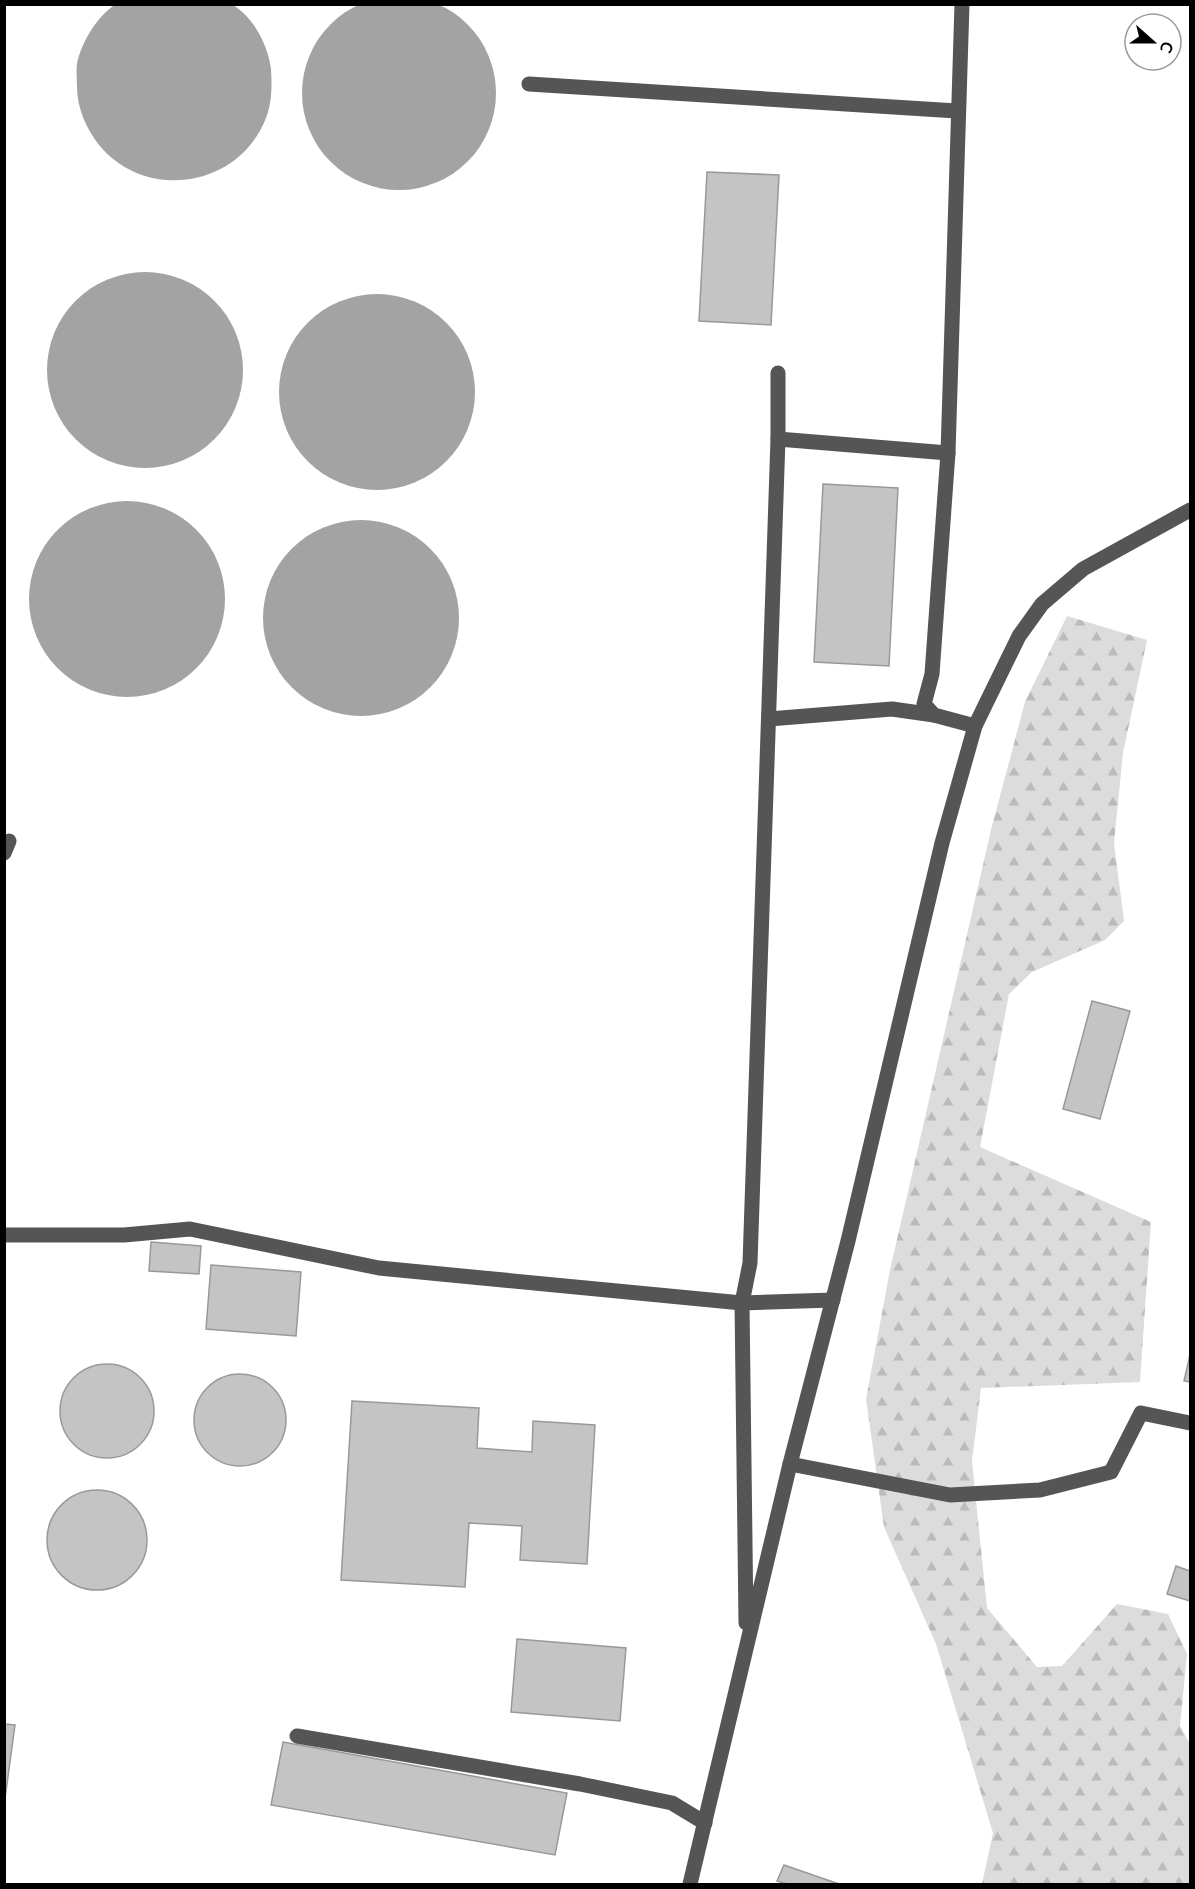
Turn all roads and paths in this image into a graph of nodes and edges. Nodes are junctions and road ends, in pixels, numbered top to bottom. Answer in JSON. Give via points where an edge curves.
{"nodes":[{"id":1,"x":962,"y":4,"type":"edge"},
{"id":2,"x":529,"y":84,"type":"dead end"},
{"id":3,"x":957,"y":111,"type":"junction"},
{"id":4,"x":778,"y":374,"type":"dead end"},
{"id":5,"x":778,"y":439,"type":"junction"},
{"id":6,"x":948,"y":453,"type":"junction"},
{"id":7,"x":1191,"y":510,"type":"edge"},
{"id":8,"x":934,"y":715,"type":"junction"},
{"id":9,"x":769,"y":719,"type":"junction"},
{"id":10,"x":975,"y":726,"type":"junction"},
{"id":11,"x":4,"y":1235,"type":"edge"},
{"id":12,"x":834,"y":1300,"type":"junction"},
{"id":13,"x":742,"y":1303,"type":"junction"},
{"id":14,"x":1191,"y":1423,"type":"edge"},
{"id":15,"x":790,"y":1464,"type":"junction"},
{"id":16,"x":746,"y":1649,"type":"junction"},
{"id":17,"x":297,"y":1736,"type":"dead end"},
{"id":18,"x":705,"y":1823,"type":"junction"},
{"id":19,"x":690,"y":1884,"type":"edge"}],
"edges":[{"from":1,"to":3,"type":"street"},
{"from":2,"to":3,"type":"street"},
{"from":3,"to":6,"type":"street"},
{"from":4,"to":5,"type":"street"},
{"from":5,"to":6,"type":"street"},
{"from":5,"to":9,"type":"street"},
{"from":6,"to":8,"type":"street","via":[[932,674],[924,704]]},
{"from":7,"to":10,"type":"street","via":[[1083,569],[1042,604],[1019,636]]},
{"from":8,"to":9,"type":"street","via":[[892,709]]},
{"from":8,"to":10,"type":"street"},
{"from":9,"to":13,"type":"street","via":[[750,1263]]},
{"from":10,"to":12,"type":"street","via":[[942,843]]},
{"from":11,"to":13,"type":"street","via":[[124,1235],[190,1229],[379,1268]]},
{"from":12,"to":13,"type":"street"},
{"from":12,"to":15,"type":"street"},
{"from":13,"to":16,"type":"street"},
{"from":14,"to":15,"type":"street","via":[[1141,1413],[1111,1473],[1040,1490],[950,1495]]},
{"from":15,"to":16,"type":"street"},
{"from":16,"to":18,"type":"street"},
{"from":17,"to":18,"type":"street","via":[[672,1803]]},
{"from":18,"to":19,"type":"street"}]}
